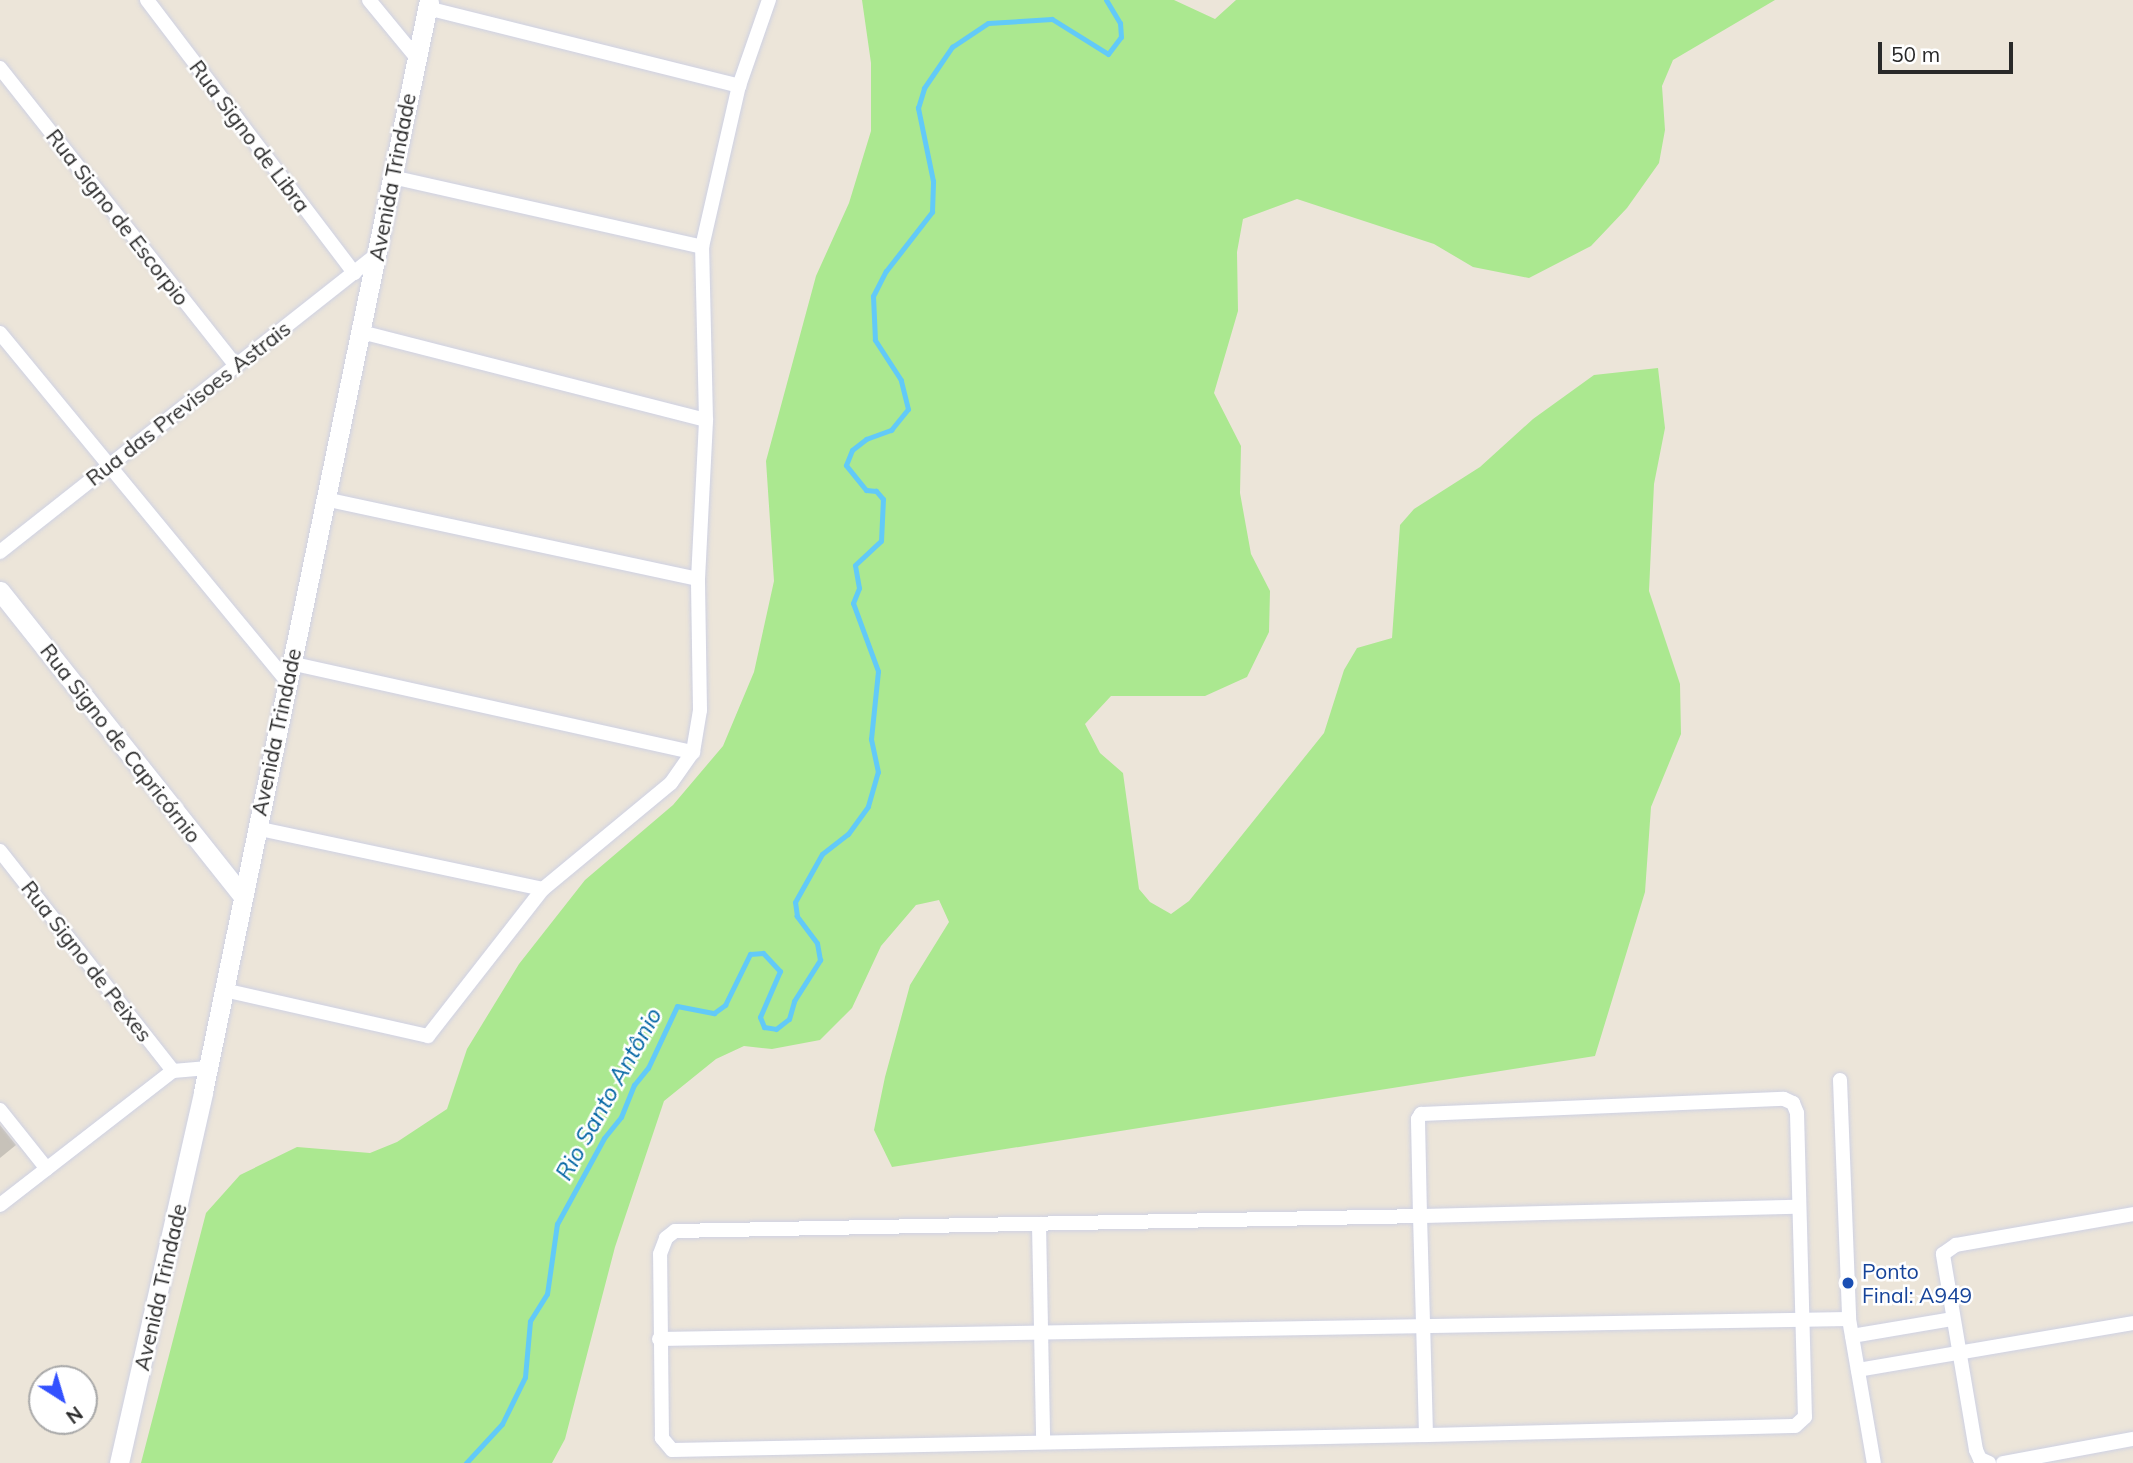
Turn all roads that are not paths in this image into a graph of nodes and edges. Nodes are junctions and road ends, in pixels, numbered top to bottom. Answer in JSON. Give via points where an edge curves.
{"nodes":[{"id":1,"x":147,"y":0,"type":"edge"},
{"id":2,"x":369,"y":0,"type":"edge"},
{"id":3,"x":769,"y":0,"type":"edge"},
{"id":4,"x":428,"y":4,"type":"edge"},
{"id":5,"x":416,"y":57,"type":"junction"},
{"id":6,"x":0,"y":68,"type":"edge"},
{"id":7,"x":739,"y":86,"type":"junction"},
{"id":8,"x":392,"y":177,"type":"junction"},
{"id":9,"x":702,"y":247,"type":"junction"},
{"id":10,"x":376,"y":255,"type":"junction"},
{"id":11,"x":354,"y":273,"type":"junction"},
{"id":12,"x":361,"y":332,"type":"junction"},
{"id":13,"x":0,"y":333,"type":"edge"},
{"id":14,"x":236,"y":366,"type":"junction"},
{"id":15,"x":706,"y":420,"type":"junction"},
{"id":16,"x":107,"y":468,"type":"junction"},
{"id":17,"x":325,"y":499,"type":"junction"},
{"id":18,"x":0,"y":552,"type":"edge"},
{"id":19,"x":698,"y":579,"type":"junction"},
{"id":20,"x":0,"y":592,"type":"edge"},
{"id":21,"x":289,"y":672,"type":"junction"},
{"id":22,"x":693,"y":752,"type":"junction"},
{"id":23,"x":256,"y":828,"type":"junction"},
{"id":24,"x":0,"y":851,"type":"edge"},
{"id":25,"x":543,"y":889,"type":"junction"},
{"id":26,"x":242,"y":895,"type":"junction"},
{"id":27,"x":223,"y":990,"type":"junction"},
{"id":28,"x":208,"y":1068,"type":"junction"},
{"id":29,"x":173,"y":1071,"type":"junction"},
{"id":30,"x":1840,"y":1080,"type":"dead end"},
{"id":31,"x":0,"y":1110,"type":"edge"},
{"id":32,"x":47,"y":1169,"type":"junction"},
{"id":33,"x":0,"y":1205,"type":"edge"},
{"id":34,"x":1799,"y":1208,"type":"junction"},
{"id":35,"x":2133,"y":1214,"type":"edge"},
{"id":36,"x":1420,"y":1216,"type":"junction"},
{"id":37,"x":1039,"y":1224,"type":"junction"},
{"id":38,"x":1802,"y":1317,"type":"junction"},
{"id":39,"x":1849,"y":1319,"type":"junction"},
{"id":40,"x":1952,"y":1319,"type":"junction"},
{"id":41,"x":1423,"y":1323,"type":"junction"},
{"id":42,"x":2133,"y":1323,"type":"edge"},
{"id":43,"x":1041,"y":1331,"type":"junction"},
{"id":44,"x":1852,"y":1336,"type":"junction"},
{"id":45,"x":659,"y":1339,"type":"junction"},
{"id":46,"x":1959,"y":1353,"type":"junction"},
{"id":47,"x":1858,"y":1370,"type":"junction"},
{"id":48,"x":1426,"y":1435,"type":"junction"},
{"id":49,"x":2133,"y":1439,"type":"edge"},
{"id":50,"x":1043,"y":1441,"type":"junction"},
{"id":51,"x":119,"y":1463,"type":"edge"},
{"id":52,"x":1874,"y":1463,"type":"edge"},
{"id":53,"x":1989,"y":1463,"type":"edge"},
{"id":54,"x":2003,"y":1463,"type":"edge"}],
"edges":[{"from":1,"to":11,"type":"street","name":"Rua Signo de Libra"},
{"from":2,"to":5,"type":"street"},
{"from":3,"to":7,"type":"street"},
{"from":4,"to":5,"type":"main road","name":"Avenida Trindade"},
{"from":4,"to":7,"type":"street"},
{"from":5,"to":8,"type":"main road","name":"Avenida Trindade"},
{"from":6,"to":14,"type":"street","name":"Rua Signo de Escorpio"},
{"from":7,"to":9,"type":"street"},
{"from":8,"to":9,"type":"street"},
{"from":8,"to":10,"type":"main road","name":"Avenida Trindade"},
{"from":9,"to":15,"type":"street"},
{"from":10,"to":11,"type":"street","name":"Rua das Previsoes Astrais"},
{"from":10,"to":12,"type":"main road","name":"Avenida Trindade"},
{"from":11,"to":14,"type":"street","name":"Rua das Previsoes Astrais"},
{"from":12,"to":15,"type":"street"},
{"from":12,"to":17,"type":"main road","name":"Avenida Trindade"},
{"from":13,"to":16,"type":"street"},
{"from":14,"to":16,"type":"street","name":"Rua das Previsoes Astrais"},
{"from":15,"to":19,"type":"street"},
{"from":16,"to":18,"type":"street","name":"Rua das Previsoes Astrais"},
{"from":16,"to":21,"type":"street"},
{"from":17,"to":19,"type":"street"},
{"from":17,"to":21,"type":"main road","name":"Avenida Trindade"},
{"from":19,"to":22,"type":"street","via":[[700,710]]},
{"from":20,"to":26,"type":"main road","name":"Rua Signo de Capricórnio"},
{"from":21,"to":22,"type":"street"},
{"from":21,"to":23,"type":"main road","name":"Avenida Trindade"},
{"from":22,"to":25,"type":"street","via":[[671,783]]},
{"from":23,"to":25,"type":"street"},
{"from":23,"to":26,"type":"main road","name":"Avenida Trindade"},
{"from":24,"to":29,"type":"street","name":"Rua Signo de Peixes"},
{"from":25,"to":27,"type":"street","via":[[428,1036]]},
{"from":26,"to":27,"type":"main road","name":"Avenida Trindade"},
{"from":27,"to":28,"type":"main road","name":"Avenida Trindade"},
{"from":28,"to":29,"type":"street"},
{"from":28,"to":51,"type":"main road","name":"Avenida Trindade"},
{"from":29,"to":32,"type":"street"},
{"from":30,"to":39,"type":"street"},
{"from":31,"to":32,"type":"street"},
{"from":32,"to":33,"type":"street"},
{"from":34,"to":36,"type":"street"},
{"from":34,"to":36,"type":"street","via":[[1797,1113],[1793,1103],[1784,1099],[1424,1111],[1418,1119]]},
{"from":34,"to":38,"type":"street"},
{"from":35,"to":40,"type":"street","via":[[1947,1249],[1942,1262]]},
{"from":36,"to":37,"type":"street"},
{"from":36,"to":41,"type":"street"},
{"from":37,"to":43,"type":"street"},
{"from":37,"to":45,"type":"street","via":[[675,1231],[666,1238],[660,1254]]},
{"from":38,"to":39,"type":"street"},
{"from":38,"to":41,"type":"street"},
{"from":38,"to":48,"type":"street","via":[[1805,1418],[1799,1426]]},
{"from":39,"to":44,"type":"street"},
{"from":40,"to":44,"type":"street"},
{"from":40,"to":46,"type":"street"},
{"from":41,"to":43,"type":"street"},
{"from":41,"to":48,"type":"street"},
{"from":42,"to":46,"type":"street"},
{"from":43,"to":45,"type":"street"},
{"from":43,"to":50,"type":"street"},
{"from":44,"to":47,"type":"street"},
{"from":45,"to":50,"type":"street","via":[[662,1438],[672,1450]]},
{"from":46,"to":47,"type":"street"},
{"from":46,"to":53,"type":"street","via":[[1976,1450],[1980,1459]]},
{"from":47,"to":52,"type":"street"},
{"from":48,"to":50,"type":"street"},
{"from":49,"to":54,"type":"street"}]}
